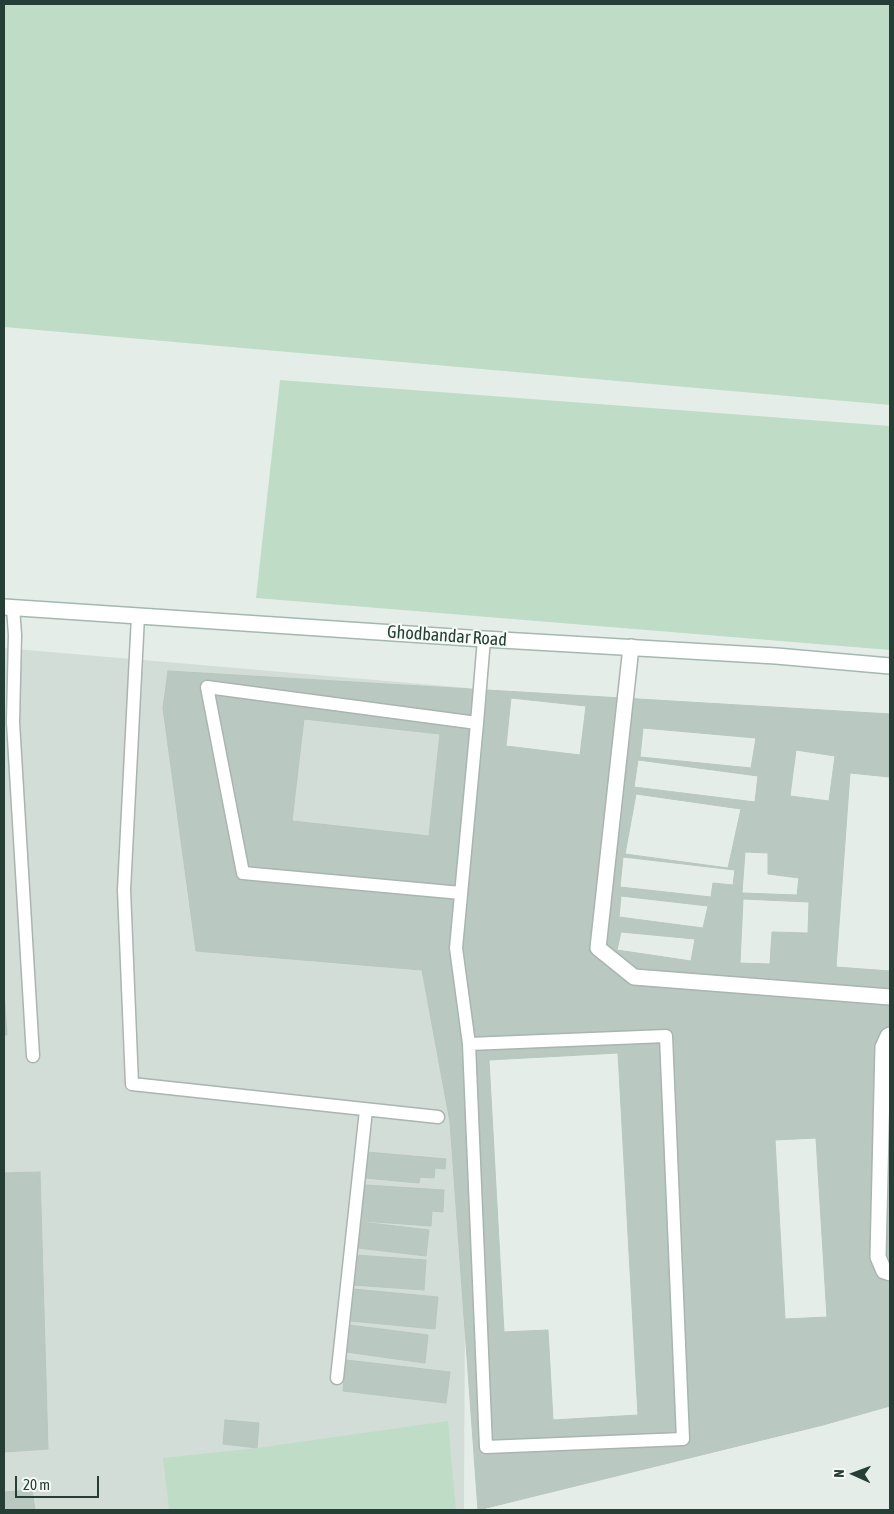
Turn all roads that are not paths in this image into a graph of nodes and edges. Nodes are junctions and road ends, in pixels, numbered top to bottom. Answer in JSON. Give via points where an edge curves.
{"nodes":[{"id":1,"x":8,"y":607,"type":"edge"},
{"id":2,"x":138,"y":616,"type":"junction"},
{"id":3,"x":484,"y":639,"type":"junction"},
{"id":4,"x":631,"y":647,"type":"junction"},
{"id":5,"x":890,"y":666,"type":"edge"},
{"id":6,"x":477,"y":723,"type":"junction"},
{"id":7,"x":461,"y":893,"type":"junction"},
{"id":8,"x":890,"y":997,"type":"edge"},
{"id":9,"x":890,"y":1035,"type":"edge"},
{"id":10,"x":469,"y":1044,"type":"junction"},
{"id":11,"x":33,"y":1056,"type":"dead end"},
{"id":12,"x":366,"y":1110,"type":"junction"},
{"id":13,"x":438,"y":1118,"type":"dead end"},
{"id":14,"x":890,"y":1273,"type":"edge"},
{"id":15,"x":337,"y":1378,"type":"dead end"}],
"edges":[{"from":1,"to":2,"type":"street","name":"Ghodbandar Road"},
{"from":1,"to":11,"type":"lane","via":[[15,635],[13,722]]},
{"from":2,"to":3,"type":"street","name":"Ghodbandar Road"},
{"from":2,"to":12,"type":"lane","via":[[124,890],[132,1084]]},
{"from":3,"to":4,"type":"street","name":"Ghodbandar Road"},
{"from":3,"to":6,"type":"lane"},
{"from":4,"to":5,"type":"street","name":"Ghodbandar Road"},
{"from":4,"to":8,"type":"street","via":[[598,948],[634,977]]},
{"from":6,"to":7,"type":"lane"},
{"from":6,"to":7,"type":"lane","via":[[207,687],[243,873]]},
{"from":7,"to":10,"type":"lane","via":[[456,948]]},
{"from":9,"to":14,"type":"street","via":[[884,1047],[878,1256],[884,1271]]},
{"from":10,"to":10,"type":"lane","via":[[666,1036],[683,1439],[486,1448]]},
{"from":12,"to":13,"type":"lane"},
{"from":12,"to":15,"type":"lane"}]}
